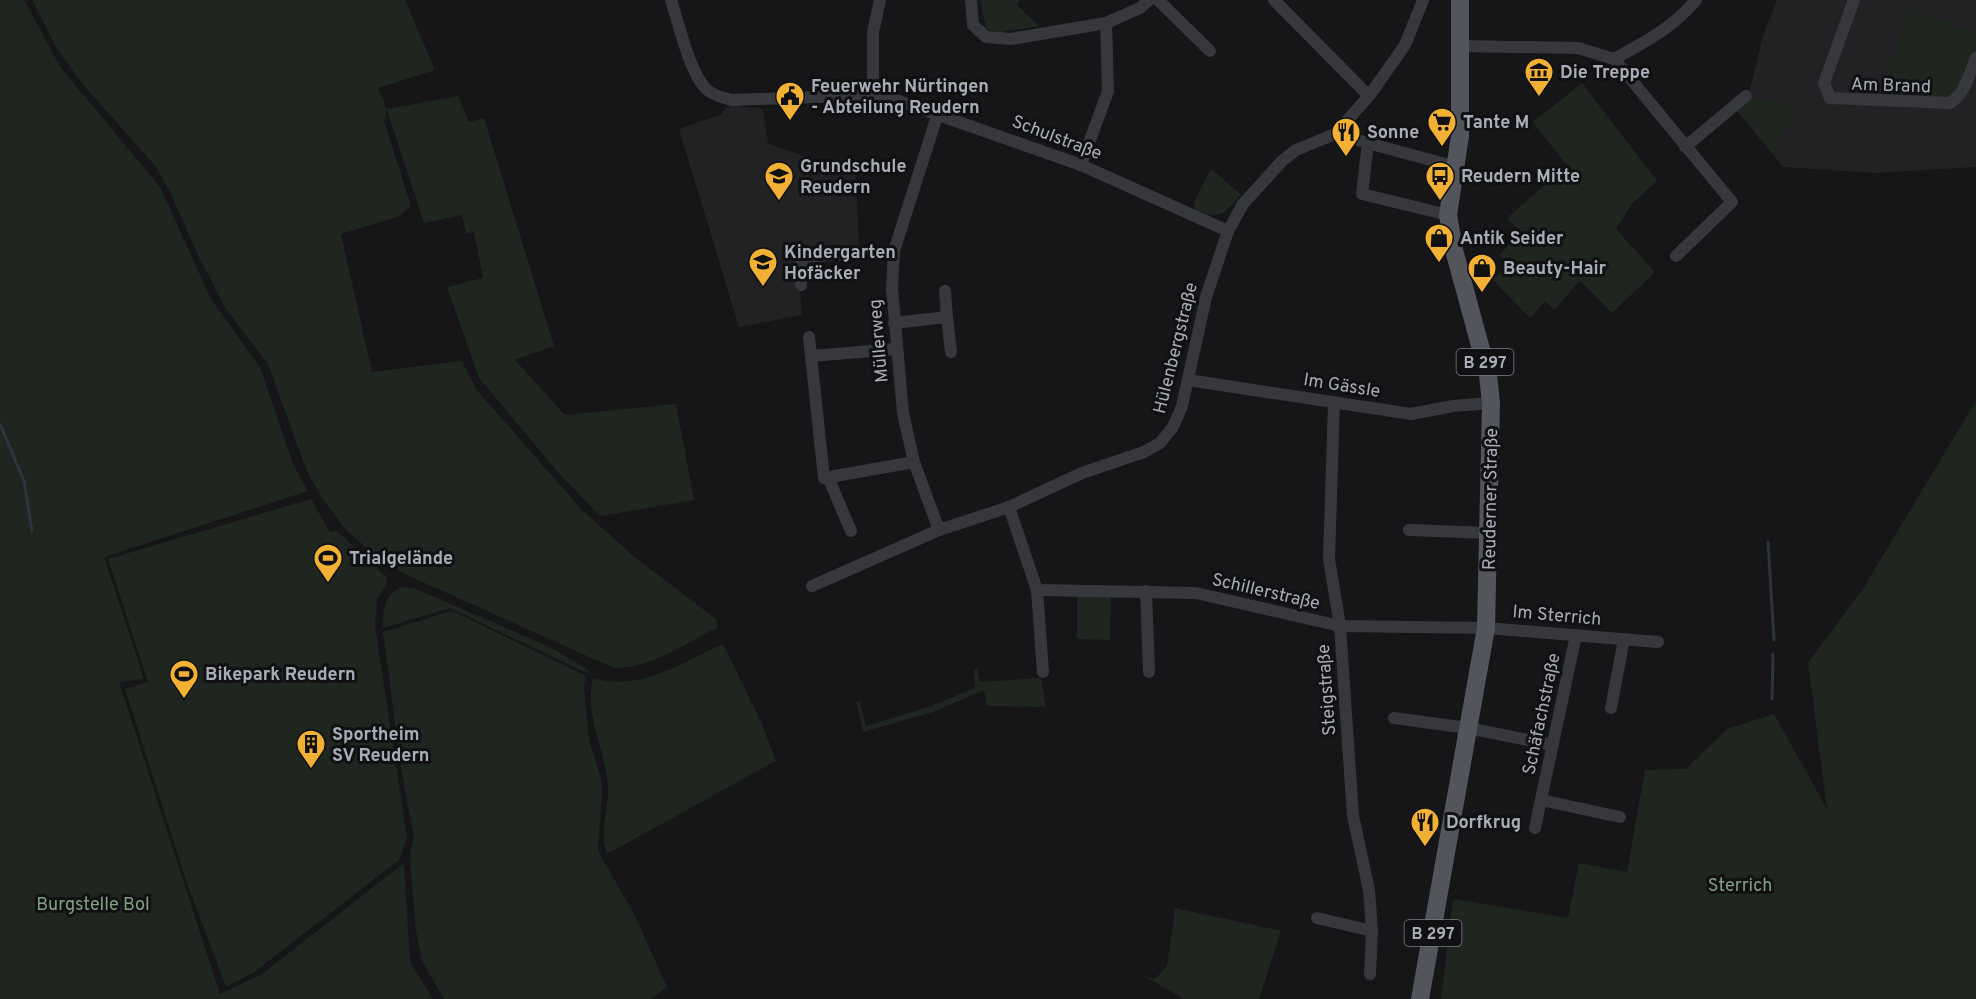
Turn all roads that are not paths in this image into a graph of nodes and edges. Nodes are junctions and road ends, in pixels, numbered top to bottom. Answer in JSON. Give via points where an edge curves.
{"nodes":[{"id":1,"x":671,"y":0,"type":"edge"},
{"id":2,"x":880,"y":0,"type":"edge"},
{"id":3,"x":971,"y":0,"type":"edge"},
{"id":4,"x":1149,"y":0,"type":"edge"},
{"id":5,"x":1158,"y":0,"type":"edge"},
{"id":6,"x":1274,"y":0,"type":"edge"},
{"id":7,"x":1424,"y":0,"type":"edge"},
{"id":8,"x":1460,"y":0,"type":"edge"},
{"id":9,"x":1696,"y":0,"type":"edge"},
{"id":10,"x":1854,"y":0,"type":"edge"},
{"id":11,"x":1106,"y":23,"type":"junction"},
{"id":12,"x":1459,"y":46,"type":"junction"},
{"id":13,"x":1210,"y":51,"type":"dead end"},
{"id":14,"x":1976,"y":58,"type":"edge"},
{"id":15,"x":1614,"y":59,"type":"junction"},
{"id":16,"x":873,"y":95,"type":"junction"},
{"id":17,"x":1369,"y":96,"type":"junction"},
{"id":18,"x":1746,"y":96,"type":"dead end"},
{"id":19,"x":938,"y":113,"type":"junction"},
{"id":20,"x":1335,"y":134,"type":"junction"},
{"id":21,"x":1368,"y":142,"type":"junction"},
{"id":22,"x":1685,"y":147,"type":"junction"},
{"id":23,"x":1081,"y":165,"type":"junction"},
{"id":24,"x":1456,"y":167,"type":"junction"},
{"id":25,"x":1448,"y":215,"type":"junction"},
{"id":26,"x":1228,"y":231,"type":"junction"},
{"id":27,"x":894,"y":251,"type":"junction"},
{"id":28,"x":1676,"y":256,"type":"dead end"},
{"id":29,"x":801,"y":285,"type":"dead end"},
{"id":30,"x":945,"y":291,"type":"dead end"},
{"id":31,"x":947,"y":317,"type":"junction"},
{"id":32,"x":894,"y":323,"type":"junction"},
{"id":33,"x":808,"y":337,"type":"dead end"},
{"id":34,"x":896,"y":349,"type":"junction"},
{"id":35,"x":951,"y":352,"type":"dead end"},
{"id":36,"x":811,"y":356,"type":"junction"},
{"id":37,"x":1188,"y":380,"type":"junction"},
{"id":38,"x":1334,"y":402,"type":"junction"},
{"id":39,"x":1491,"y":404,"type":"junction"},
{"id":40,"x":914,"y":462,"type":"junction"},
{"id":41,"x":828,"y":477,"type":"junction"},
{"id":42,"x":1009,"y":507,"type":"junction"},
{"id":43,"x":939,"y":530,"type":"junction"},
{"id":44,"x":1409,"y":530,"type":"dead end"},
{"id":45,"x":851,"y":531,"type":"dead end"},
{"id":46,"x":1489,"y":533,"type":"junction"},
{"id":47,"x":812,"y":586,"type":"dead end"},
{"id":48,"x":1037,"y":590,"type":"junction"},
{"id":49,"x":1146,"y":591,"type":"junction"},
{"id":50,"x":1340,"y":626,"type":"junction"},
{"id":51,"x":1486,"y":628,"type":"junction"},
{"id":52,"x":1576,"y":635,"type":"junction"},
{"id":53,"x":1624,"y":639,"type":"junction"},
{"id":54,"x":1658,"y":642,"type":"dead end"},
{"id":55,"x":1043,"y":672,"type":"dead end"},
{"id":56,"x":1149,"y":672,"type":"dead end"},
{"id":57,"x":1611,"y":708,"type":"dead end"},
{"id":58,"x":1394,"y":718,"type":"dead end"},
{"id":59,"x":1468,"y":728,"type":"junction"},
{"id":60,"x":1553,"y":745,"type":"junction"},
{"id":61,"x":1541,"y":800,"type":"junction"},
{"id":62,"x":1620,"y":817,"type":"dead end"},
{"id":63,"x":1535,"y":828,"type":"dead end"},
{"id":64,"x":1317,"y":918,"type":"dead end"},
{"id":65,"x":1372,"y":931,"type":"junction"},
{"id":66,"x":1370,"y":974,"type":"dead end"},
{"id":67,"x":1420,"y":999,"type":"edge"}],
"edges":[{"from":1,"to":16,"type":"street","name":"Schulstraße","via":[[700,82],[708,91],[724,98]]},
{"from":2,"to":16,"type":"street","via":[[873,32]]},
{"from":3,"to":11,"type":"street","via":[[974,25],[986,37],[1011,39]]},
{"from":4,"to":11,"type":"street"},
{"from":5,"to":13,"type":"street"},
{"from":6,"to":17,"type":"street"},
{"from":7,"to":17,"type":"street","name":"Hülenbergstraße","via":[[1405,45]]},
{"from":8,"to":12,"type":"main road","name":"Reuderner Straße","number":"B 297"},
{"from":9,"to":15,"type":"street","via":[[1684,15],[1654,37]]},
{"from":10,"to":14,"type":"street","name":"Am Brand","via":[[1824,83],[1830,98],[1950,103],[1959,97]]},
{"from":11,"to":23,"type":"street","via":[[1107,91]]},
{"from":12,"to":15,"type":"street","via":[[1578,48]]},
{"from":12,"to":24,"type":"main road","name":"Reuderner Straße","number":"B 297","via":[[1460,136]]},
{"from":15,"to":22,"type":"street"},
{"from":16,"to":19,"type":"street","name":"Schulstraße"},
{"from":17,"to":20,"type":"street","name":"Hülenbergstraße"},
{"from":18,"to":22,"type":"street"},
{"from":19,"to":23,"type":"street","name":"Schulstraße"},
{"from":19,"to":27,"type":"street","name":"Müllerweg"},
{"from":20,"to":21,"type":"street"},
{"from":20,"to":26,"type":"street","name":"Hülenbergstraße","via":[[1296,150],[1267,175],[1243,204]]},
{"from":21,"to":24,"type":"street"},
{"from":21,"to":25,"type":"street","via":[[1362,194]]},
{"from":22,"to":28,"type":"street","via":[[1732,202]]},
{"from":23,"to":26,"type":"street","name":"Schulstraße"},
{"from":24,"to":25,"type":"main road","name":"Reuderner Straße","number":"B 297"},
{"from":25,"to":39,"type":"main road","name":"Reuderner Straße","number":"B 297","via":[[1488,375]]},
{"from":26,"to":37,"type":"street","name":"Hülenbergstraße","via":[[1206,297]]},
{"from":27,"to":29,"type":"street","via":[[802,257]]},
{"from":27,"to":32,"type":"street","name":"Müllerweg"},
{"from":30,"to":31,"type":"street"},
{"from":31,"to":32,"type":"street"},
{"from":31,"to":35,"type":"street"},
{"from":32,"to":34,"type":"street","name":"Müllerweg"},
{"from":33,"to":36,"type":"street"},
{"from":34,"to":36,"type":"street"},
{"from":34,"to":40,"type":"street","name":"Müllerweg"},
{"from":36,"to":41,"type":"street","via":[[824,478]]},
{"from":37,"to":38,"type":"street","name":"Im Gässle"},
{"from":37,"to":42,"type":"street","name":"Hülenbergstraße","via":[[1173,427],[1160,443]]},
{"from":38,"to":39,"type":"street","name":"Im Gässle","via":[[1411,414]]},
{"from":38,"to":50,"type":"street","name":"Steigstraße","via":[[1329,559]]},
{"from":39,"to":46,"type":"main road","name":"Reuderner Straße","number":"B 297"},
{"from":40,"to":41,"type":"street"},
{"from":40,"to":43,"type":"street","name":"Müllerweg"},
{"from":41,"to":45,"type":"street"},
{"from":42,"to":43,"type":"street","name":"Hülenbergstraße"},
{"from":42,"to":48,"type":"street"},
{"from":43,"to":47,"type":"street","name":"Hülenbergstraße"},
{"from":44,"to":46,"type":"street"},
{"from":46,"to":51,"type":"main road","name":"Reuderner Straße","number":"B 297"},
{"from":48,"to":49,"type":"street","name":"Schillerstraße"},
{"from":48,"to":55,"type":"street"},
{"from":49,"to":50,"type":"street","name":"Schillerstraße","via":[[1196,593]]},
{"from":49,"to":56,"type":"street"},
{"from":50,"to":51,"type":"street","name":"Schillerstraße"},
{"from":50,"to":65,"type":"street","name":"Steigstraße","via":[[1353,816],[1369,890]]},
{"from":51,"to":52,"type":"street","name":"Im Sterrich"},
{"from":51,"to":59,"type":"main road","name":"Reuderner Straße","number":"B 297"},
{"from":52,"to":53,"type":"street","name":"Im Sterrich"},
{"from":52,"to":60,"type":"street","name":"Schäfachstraße"},
{"from":53,"to":54,"type":"street","name":"Im Sterrich"},
{"from":53,"to":57,"type":"street","name":"Im Sterrich"},
{"from":58,"to":59,"type":"street"},
{"from":59,"to":60,"type":"street"},
{"from":59,"to":67,"type":"main road","name":"Reuderner Straße","number":"B 297"},
{"from":60,"to":61,"type":"street","name":"Schäfachstraße"},
{"from":61,"to":62,"type":"street","name":"Schäfachstraße"},
{"from":61,"to":63,"type":"street","name":"Schäfachstraße"},
{"from":64,"to":65,"type":"street"},
{"from":65,"to":66,"type":"street","name":"Steigstraße"}]}
